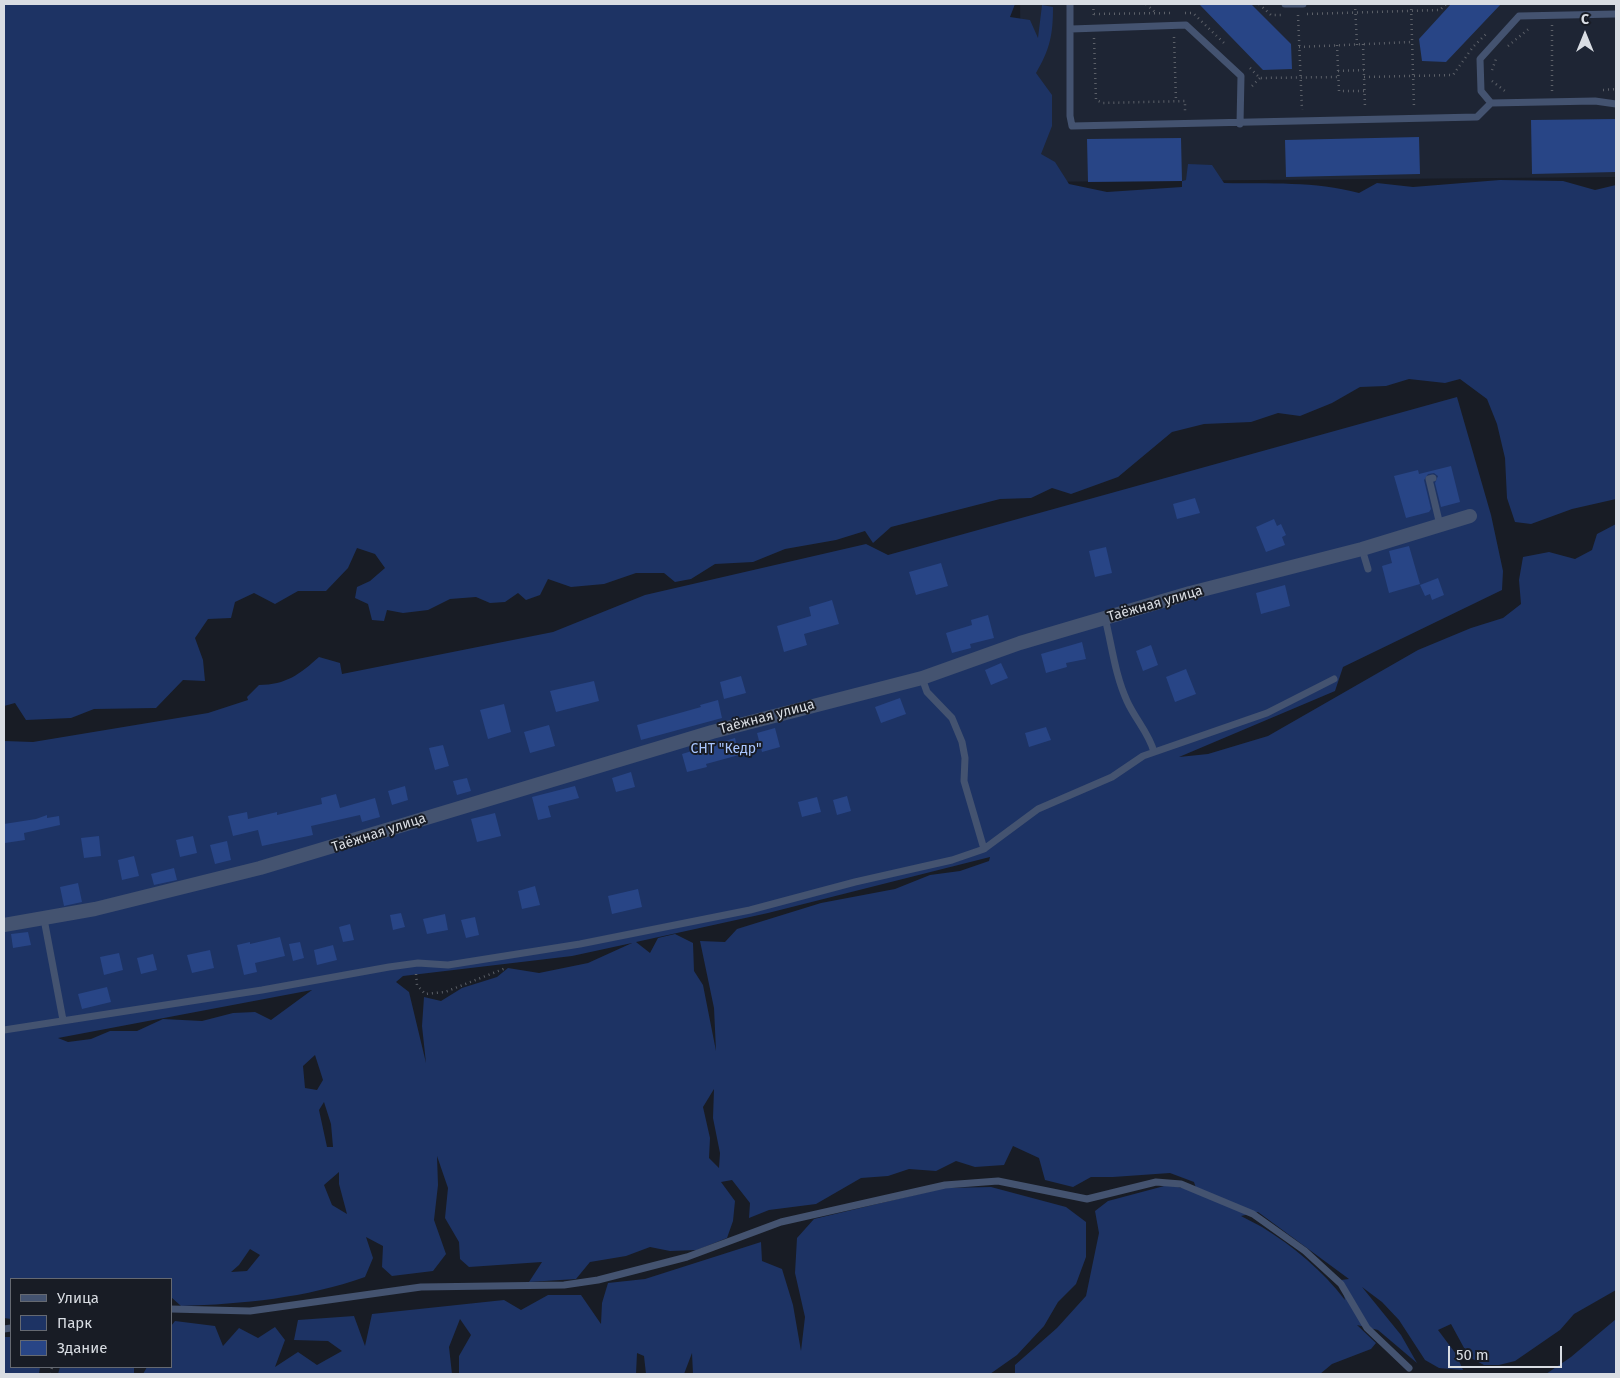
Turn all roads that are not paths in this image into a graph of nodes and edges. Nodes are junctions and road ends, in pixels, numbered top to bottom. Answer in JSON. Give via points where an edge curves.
{"nodes":[{"id":1,"x":1070,"y":4,"type":"edge"},
{"id":2,"x":1285,"y":4,"type":"edge"},
{"id":3,"x":1298,"y":4,"type":"edge"},
{"id":4,"x":1303,"y":4,"type":"edge"},
{"id":5,"x":1616,"y":14,"type":"edge"},
{"id":6,"x":1071,"y":29,"type":"junction"},
{"id":7,"x":1491,"y":103,"type":"junction"},
{"id":8,"x":1616,"y":104,"type":"edge"},
{"id":9,"x":1240,"y":124,"type":"junction"},
{"id":10,"x":1433,"y":478,"type":"dead end"},
{"id":11,"x":1470,"y":516,"type":"dead end"},
{"id":12,"x":1440,"y":525,"type":"junction"},
{"id":13,"x":1362,"y":549,"type":"junction"},
{"id":14,"x":1368,"y":569,"type":"dead end"},
{"id":15,"x":1105,"y":618,"type":"junction"},
{"id":16,"x":922,"y":678,"type":"junction"},
{"id":17,"x":1334,"y":679,"type":"dead end"},
{"id":18,"x":1154,"y":752,"type":"junction"},
{"id":19,"x":984,"y":849,"type":"junction"},
{"id":20,"x":44,"y":920,"type":"junction"},
{"id":21,"x":4,"y":925,"type":"edge"},
{"id":22,"x":63,"y":1020,"type":"junction"},
{"id":23,"x":4,"y":1030,"type":"edge"},
{"id":24,"x":172,"y":1309,"type":"edge"},
{"id":25,"x":1409,"y":1368,"type":"dead end"}],
"edges":[{"from":1,"to":6,"type":"lane"},
{"from":2,"to":3,"type":"lane"},
{"from":3,"to":4,"type":"lane"},
{"from":5,"to":7,"type":"lane","via":[[1519,16],[1480,59],[1481,91]]},
{"from":6,"to":9,"type":"lane","via":[[1186,25],[1241,76]]},
{"from":6,"to":9,"type":"lane","via":[[1072,126]]},
{"from":7,"to":8,"type":"lane","via":[[1595,101]]},
{"from":7,"to":9,"type":"lane","via":[[1477,117]]},
{"from":10,"to":12,"type":"lane","via":[[1429,479]]},
{"from":11,"to":12,"type":"street","name":"Таёжная улица"},
{"from":12,"to":13,"type":"street","name":"Таёжная улица"},
{"from":13,"to":14,"type":"lane"},
{"from":13,"to":15,"type":"street","name":"Таёжная улица"},
{"from":15,"to":16,"type":"street","name":"Таёжная улица","via":[[1020,643]]},
{"from":15,"to":18,"type":"lane","via":[[1118,681]]},
{"from":16,"to":19,"type":"lane","via":[[927,692],[952,718],[962,742],[964,781]]},
{"from":16,"to":20,"type":"street","name":"Таёжная улица","via":[[722,729],[260,868]]},
{"from":17,"to":18,"type":"lane","via":[[1267,713]]},
{"from":18,"to":19,"type":"lane","via":[[1084,790],[1038,808]]},
{"from":19,"to":22,"type":"lane","via":[[952,860],[704,920],[480,961],[448,965],[418,963]]},
{"from":20,"to":21,"type":"street","name":"Таёжная улица"},
{"from":20,"to":22,"type":"lane"},
{"from":22,"to":23,"type":"lane"},
{"from":24,"to":25,"type":"lane","via":[[250,1311],[422,1287],[564,1286],[687,1257],[782,1222],[945,1185],[998,1181],[1087,1199],[1156,1182],[1181,1184],[1253,1214],[1305,1251],[1340,1284],[1367,1328]]}]}
